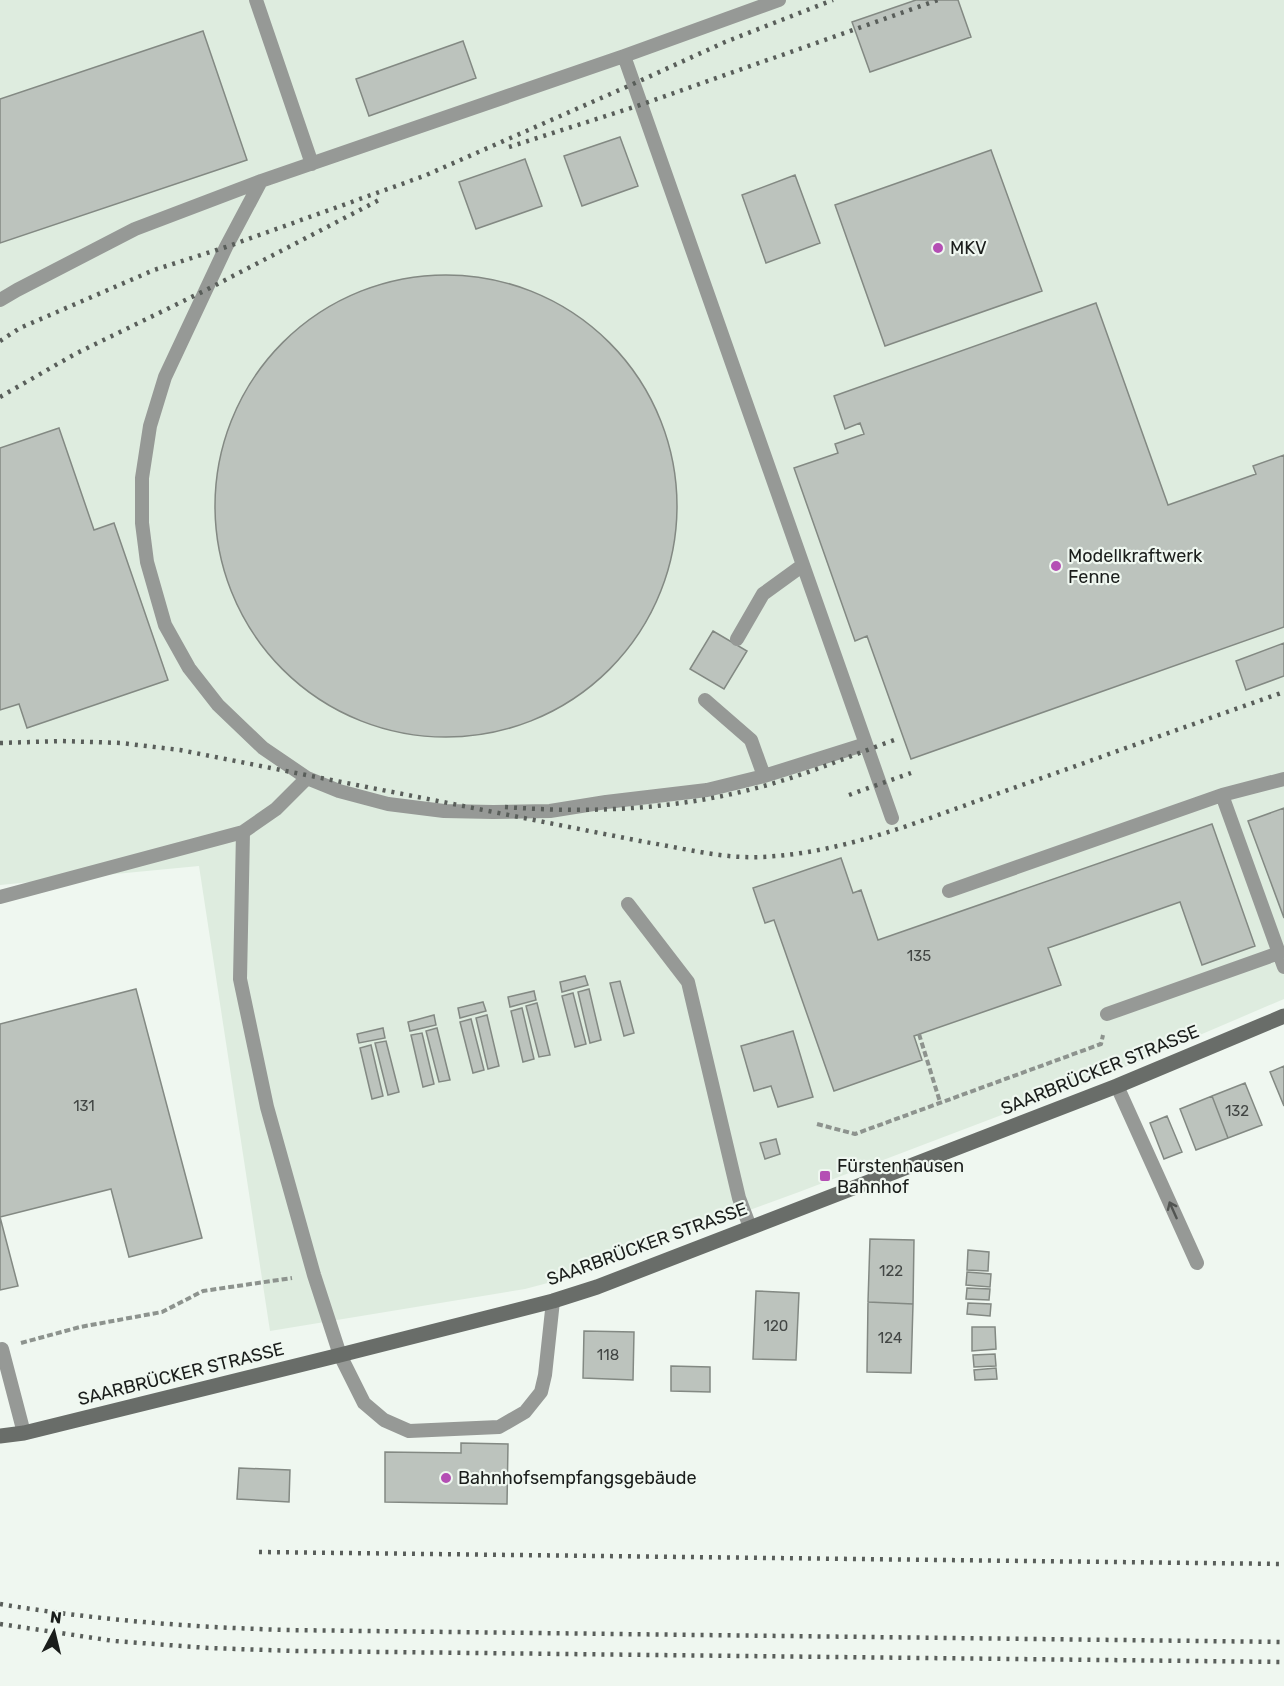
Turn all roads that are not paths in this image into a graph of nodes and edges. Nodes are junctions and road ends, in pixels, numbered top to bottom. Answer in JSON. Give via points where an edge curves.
{"nodes":[{"id":1,"x":256,"y":0,"type":"edge"},
{"id":2,"x":779,"y":0,"type":"edge"},
{"id":3,"x":756,"y":4,"type":"edge"},
{"id":4,"x":624,"y":56,"type":"junction"},
{"id":5,"x":312,"y":164,"type":"junction"},
{"id":6,"x":261,"y":181,"type":"junction"},
{"id":7,"x":0,"y":300,"type":"edge"},
{"id":8,"x":803,"y":565,"type":"junction"},
{"id":9,"x":737,"y":639,"type":"dead end"},
{"id":10,"x":705,"y":700,"type":"dead end"},
{"id":11,"x":866,"y":744,"type":"junction"},
{"id":12,"x":764,"y":776,"type":"junction"},
{"id":13,"x":307,"y":778,"type":"junction"},
{"id":14,"x":1284,"y":779,"type":"edge"},
{"id":15,"x":1222,"y":795,"type":"junction"},
{"id":16,"x":892,"y":819,"type":"dead end"},
{"id":17,"x":243,"y":832,"type":"junction"},
{"id":18,"x":949,"y":891,"type":"dead end"},
{"id":19,"x":0,"y":897,"type":"edge"},
{"id":20,"x":628,"y":904,"type":"dead end"},
{"id":21,"x":1279,"y":953,"type":"junction"},
{"id":22,"x":1284,"y":967,"type":"edge"},
{"id":23,"x":1107,"y":1014,"type":"road end"},
{"id":24,"x":1284,"y":1016,"type":"edge"},
{"id":25,"x":1117,"y":1086,"type":"junction"},
{"id":26,"x":750,"y":1227,"type":"junction"},
{"id":27,"x":1197,"y":1263,"type":"dead end"},
{"id":28,"x":553,"y":1300,"type":"junction"},
{"id":29,"x":2,"y":1349,"type":"road end"},
{"id":30,"x":340,"y":1355,"type":"junction"},
{"id":31,"x":24,"y":1433,"type":"junction"},
{"id":32,"x":0,"y":1436,"type":"edge"}],
"edges":[{"from":1,"to":5,"type":"lane"},
{"from":2,"to":3,"type":"lane"},
{"from":3,"to":4,"type":"lane"},
{"from":4,"to":5,"type":"lane"},
{"from":4,"to":8,"type":"lane"},
{"from":5,"to":6,"type":"lane"},
{"from":6,"to":7,"type":"lane","via":[[135,229]]},
{"from":6,"to":13,"type":"lane","via":[[165,377],[148,436],[142,478],[142,523],[147,562],[165,625],[189,668],[218,705],[263,748]]},
{"from":8,"to":9,"type":"lane","via":[[763,594]]},
{"from":8,"to":11,"type":"lane"},
{"from":10,"to":12,"type":"lane","via":[[751,740]]},
{"from":11,"to":12,"type":"lane"},
{"from":11,"to":16,"type":"lane"},
{"from":12,"to":13,"type":"lane","via":[[708,790],[550,810],[493,812],[444,812],[388,804]]},
{"from":13,"to":17,"type":"lane","via":[[276,809]]},
{"from":14,"to":15,"type":"lane"},
{"from":15,"to":18,"type":"lane"},
{"from":15,"to":21,"type":"lane"},
{"from":17,"to":19,"type":"lane"},
{"from":17,"to":30,"type":"lane","via":[[240,979],[267,1107]]},
{"from":20,"to":26,"type":"lane","via":[[688,982],[739,1198]]},
{"from":21,"to":22,"type":"lane"},
{"from":21,"to":23,"type":"lane"},
{"from":24,"to":25,"type":"street","name":"SAARBRÜCKER STRASSE"},
{"from":25,"to":26,"type":"street","name":"SAARBRÜCKER STRASSE"},
{"from":27,"to":25,"type":"lane","one_way":true},
{"from":26,"to":28,"type":"street","name":"SAARBRÜCKER STRASSE","via":[[597,1287]]},
{"from":28,"to":30,"type":"street","name":"SAARBRÜCKER STRASSE"},
{"from":28,"to":30,"type":"lane","via":[[541,1392],[525,1412],[499,1427],[408,1431],[384,1420],[364,1403]]},
{"from":29,"to":31,"type":"lane"},
{"from":30,"to":31,"type":"street","name":"SAARBRÜCKER STRASSE"},
{"from":31,"to":32,"type":"street","name":"SAARBRÜCKER STRASSE"}]}
